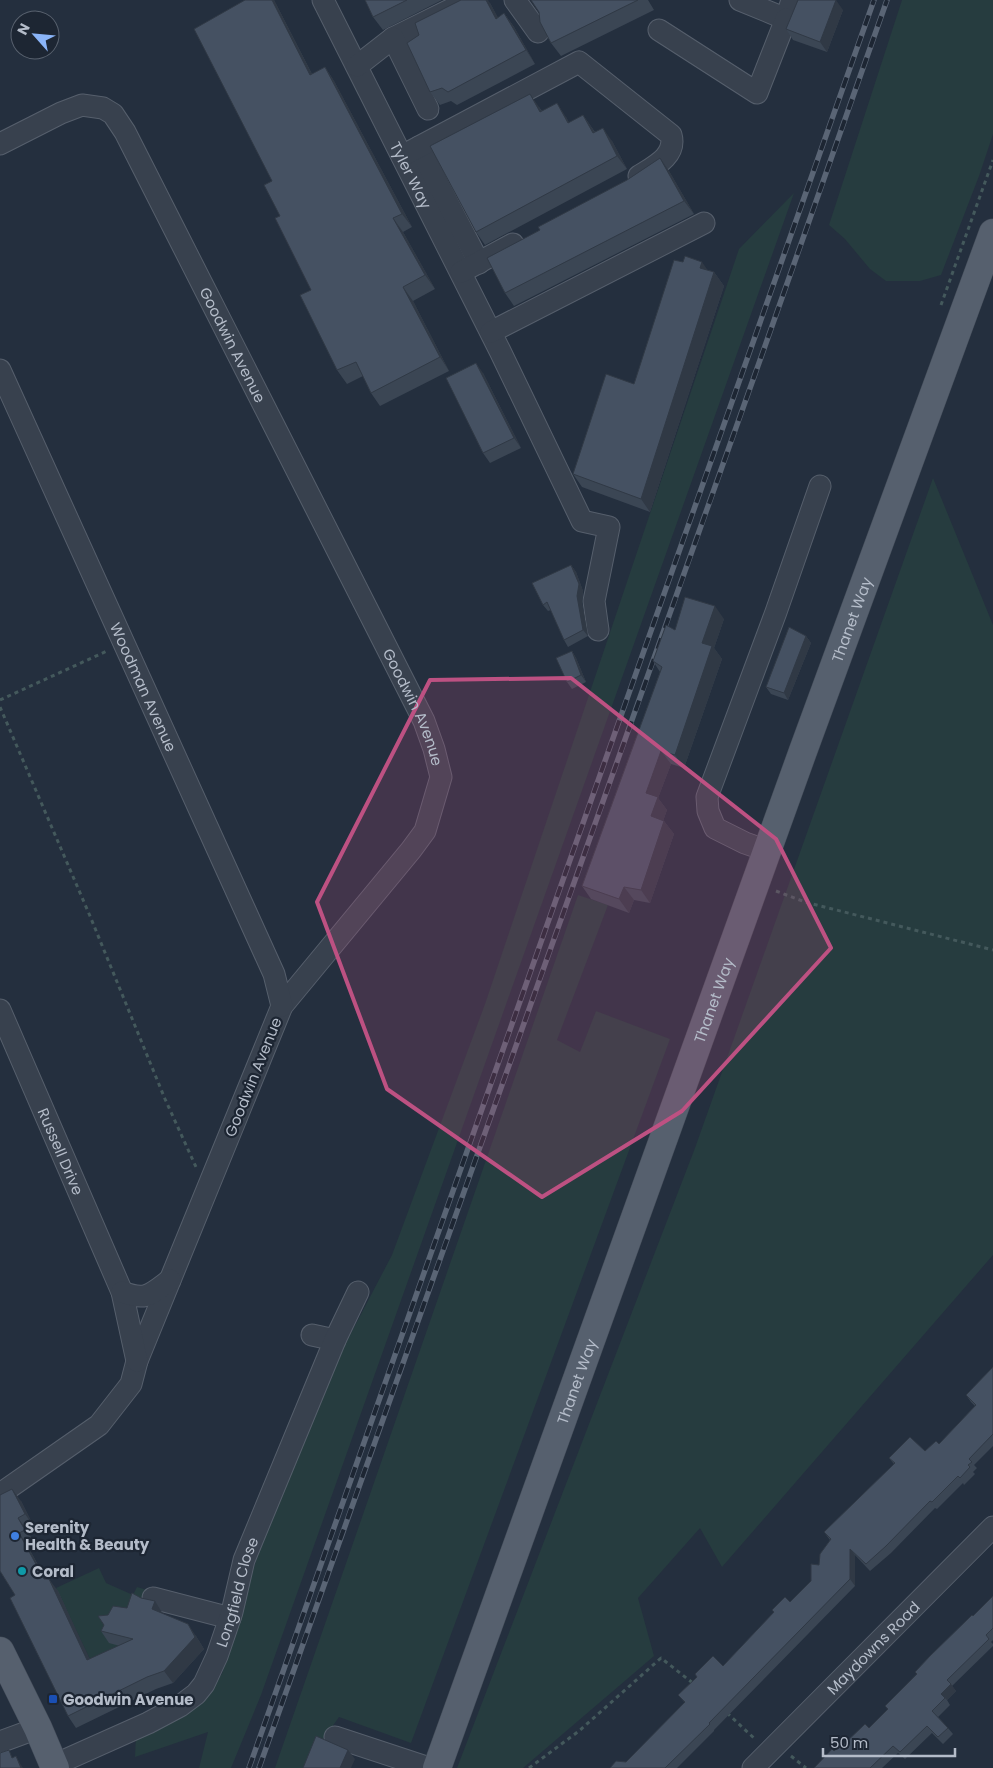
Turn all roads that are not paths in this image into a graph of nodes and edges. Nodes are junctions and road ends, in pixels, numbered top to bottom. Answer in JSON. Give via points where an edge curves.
{"nodes":[{"id":1,"x":323,"y":0,"type":"edge"},
{"id":2,"x":470,"y":0,"type":"edge"},
{"id":3,"x":516,"y":0,"type":"edge"},
{"id":4,"x":740,"y":0,"type":"edge"},
{"id":5,"x":789,"y":9,"type":"edge"},
{"id":6,"x":659,"y":30,"type":"dead end"},
{"id":7,"x":538,"y":32,"type":"edge"},
{"id":8,"x":393,"y":38,"type":"junction"},
{"id":9,"x":357,"y":66,"type":"junction"},
{"id":10,"x":428,"y":109,"type":"edge"},
{"id":11,"x":0,"y":144,"type":"edge"},
{"id":12,"x":411,"y":151,"type":"junction"},
{"id":13,"x":622,"y":187,"type":"edge"},
{"id":14,"x":704,"y":223,"type":"dead end"},
{"id":15,"x":993,"y":233,"type":"edge"},
{"id":16,"x":530,"y":236,"type":"edge"},
{"id":17,"x":470,"y":267,"type":"junction"},
{"id":18,"x":496,"y":342,"type":"junction"},
{"id":19,"x":0,"y":370,"type":"edge"},
{"id":20,"x":820,"y":486,"type":"dead end"},
{"id":21,"x":598,"y":630,"type":"dead end"},
{"id":22,"x":768,"y":851,"type":"junction"},
{"id":23,"x":282,"y":1006,"type":"junction"},
{"id":24,"x":0,"y":1010,"type":"edge"},
{"id":25,"x":170,"y":1280,"type":"junction"},
{"id":26,"x":122,"y":1292,"type":"junction"},
{"id":27,"x":358,"y":1292,"type":"dead end"},
{"id":28,"x":312,"y":1335,"type":"dead end"},
{"id":29,"x":335,"y":1340,"type":"junction"},
{"id":30,"x":137,"y":1361,"type":"junction"},
{"id":31,"x":0,"y":1494,"type":"edge"},
{"id":32,"x":993,"y":1527,"type":"edge"},
{"id":33,"x":153,"y":1598,"type":"dead end"},
{"id":34,"x":230,"y":1618,"type":"junction"},
{"id":35,"x":0,"y":1651,"type":"edge"},
{"id":36,"x":38,"y":1728,"type":"junction"},
{"id":37,"x":334,"y":1737,"type":"dead end"},
{"id":38,"x":0,"y":1742,"type":"edge"},
{"id":39,"x":54,"y":1767,"type":"edge"},
{"id":40,"x":429,"y":1768,"type":"edge"},
{"id":41,"x":437,"y":1768,"type":"edge"},
{"id":42,"x":753,"y":1768,"type":"edge"}],
"edges":[{"from":1,"to":9,"type":"street","name":"Tyler Way"},
{"from":2,"to":8,"type":"street"},
{"from":3,"to":7,"type":"street"},
{"from":4,"to":5,"type":"street"},
{"from":5,"to":6,"type":"street","via":[[757,93]]},
{"from":8,"to":9,"type":"street"},
{"from":8,"to":10,"type":"street"},
{"from":9,"to":12,"type":"street","name":"Tyler Way"},
{"from":11,"to":23,"type":"street","name":"Goodwin Avenue","via":[[82,105],[103,108],[113,114],[424,721],[434,749],[441,777],[425,831]]},
{"from":12,"to":13,"type":"street","via":[[579,62],[671,135],[670,151],[665,158]]},
{"from":12,"to":17,"type":"street","name":"Tyler Way"},
{"from":14,"to":18,"type":"street"},
{"from":15,"to":22,"type":"main road","name":"Thanet Way"},
{"from":16,"to":17,"type":"street"},
{"from":17,"to":18,"type":"street","name":"Tyler Way"},
{"from":18,"to":21,"type":"street","name":"Tyler Way","via":[[582,521],[609,527],[594,601]]},
{"from":19,"to":23,"type":"street","name":"Woodman Avenue","via":[[274,974]]},
{"from":20,"to":22,"type":"street","via":[[707,797],[708,811],[716,828]]},
{"from":22,"to":41,"type":"main road","name":"Thanet Way"},
{"from":23,"to":25,"type":"street","name":"Goodwin Avenue"},
{"from":24,"to":26,"type":"street","name":"Russell Drive"},
{"from":25,"to":26,"type":"street","via":[[148,1296],[136,1297]]},
{"from":25,"to":30,"type":"street","name":"Goodwin Avenue"},
{"from":26,"to":30,"type":"street","name":"Russell Drive"},
{"from":27,"to":29,"type":"street","name":"Longfield Close"},
{"from":28,"to":29,"type":"street"},
{"from":29,"to":34,"type":"street","name":"Longfield Close","via":[[244,1560]]},
{"from":30,"to":31,"type":"street","name":"Goodwin Avenue","via":[[130,1384],[99,1425]]},
{"from":32,"to":42,"type":"street","name":"Maydowns Road"},
{"from":33,"to":34,"type":"street"},
{"from":34,"to":39,"type":"street","name":"Longfield Close","via":[[217,1656],[196,1694],[148,1723]]},
{"from":35,"to":36,"type":"main road"},
{"from":36,"to":38,"type":"street"},
{"from":36,"to":39,"type":"main road"},
{"from":37,"to":40,"type":"street"}]}
